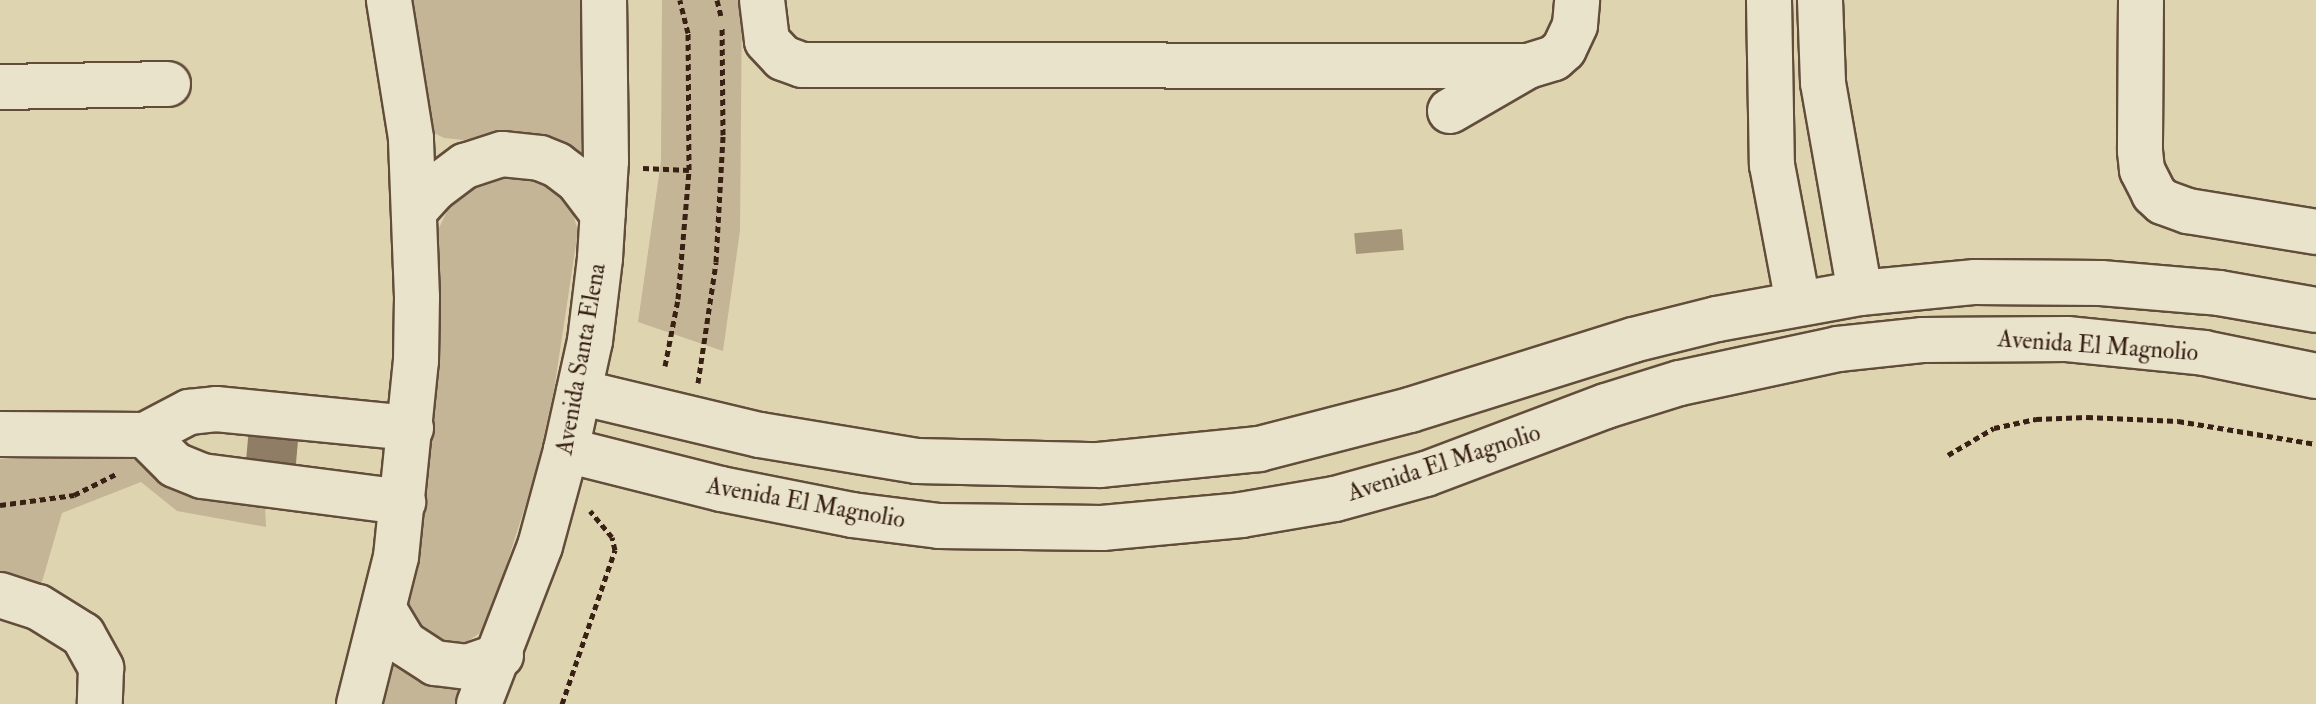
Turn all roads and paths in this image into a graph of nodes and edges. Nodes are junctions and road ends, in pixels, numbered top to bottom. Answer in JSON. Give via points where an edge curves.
{"nodes":[{"id":1,"x":389,"y":0,"type":"edge"},
{"id":2,"x":604,"y":0,"type":"edge"},
{"id":3,"x":680,"y":0,"type":"edge"},
{"id":4,"x":717,"y":0,"type":"edge"},
{"id":5,"x":762,"y":0,"type":"edge"},
{"id":6,"x":1577,"y":0,"type":"edge"},
{"id":7,"x":1769,"y":0,"type":"edge"},
{"id":8,"x":1820,"y":0,"type":"edge"},
{"id":9,"x":2141,"y":0,"type":"edge"},
{"id":10,"x":1528,"y":66,"type":"junction"},
{"id":11,"x":168,"y":84,"type":"dead end"},
{"id":12,"x":0,"y":87,"type":"edge"},
{"id":13,"x":1450,"y":111,"type":"dead end"},
{"id":14,"x":642,"y":168,"type":"dead end"},
{"id":15,"x":689,"y":170,"type":"junction"},
{"id":16,"x":415,"y":210,"type":"junction"},
{"id":17,"x":603,"y":214,"type":"junction"},
{"id":18,"x":2316,"y":232,"type":"edge"},
{"id":19,"x":1860,"y":293,"type":"junction"},
{"id":20,"x":1798,"y":303,"type":"junction"},
{"id":21,"x":2316,"y":310,"type":"edge"},
{"id":22,"x":665,"y":366,"type":"dead end"},
{"id":23,"x":2313,"y":372,"type":"edge"},
{"id":24,"x":579,"y":392,"type":"junction"},
{"id":25,"x":1463,"y":394,"type":"junction"},
{"id":26,"x":1410,"y":410,"type":"junction"},
{"id":27,"x":692,"y":419,"type":"junction"},
{"id":28,"x":411,"y":428,"type":"junction"},
{"id":29,"x":0,"y":434,"type":"edge"},
{"id":30,"x":145,"y":435,"type":"junction"},
{"id":31,"x":2316,"y":444,"type":"edge"},
{"id":32,"x":566,"y":450,"type":"junction"},
{"id":33,"x":1483,"y":453,"type":"junction"},
{"id":34,"x":1948,"y":455,"type":"dead end"},
{"id":35,"x":1426,"y":474,"type":"junction"},
{"id":36,"x":403,"y":502,"type":"junction"},
{"id":37,"x":0,"y":505,"type":"edge"},
{"id":38,"x":589,"y":510,"type":"dead end"},
{"id":39,"x":0,"y":595,"type":"edge"},
{"id":40,"x":385,"y":611,"type":"junction"},
{"id":41,"x":501,"y":655,"type":"junction"},
{"id":42,"x":100,"y":704,"type":"edge"},
{"id":43,"x":359,"y":704,"type":"edge"},
{"id":44,"x":479,"y":704,"type":"edge"},
{"id":45,"x":562,"y":704,"type":"edge"}],
"edges":[{"from":1,"to":16,"type":"street","via":[[406,94]]},
{"from":2,"to":17,"type":"street","name":"Avenida Santa Elena","via":[[608,108]]},
{"from":3,"to":15,"type":"path","via":[[688,33]]},
{"from":4,"to":27,"type":"path","via":[[722,34],[721,199],[709,321]]},
{"from":5,"to":10,"type":"street","via":[[767,41],[783,58],[802,65]]},
{"from":6,"to":10,"type":"street","via":[[1575,25],[1564,49]]},
{"from":7,"to":20,"type":"street","via":[[1772,165]]},
{"from":8,"to":19,"type":"street","via":[[1823,83]]},
{"from":9,"to":18,"type":"street","via":[[2140,151],[2154,194],[2188,211]]},
{"from":10,"to":13,"type":"street"},
{"from":11,"to":12,"type":"street"},
{"from":14,"to":15,"type":"path"},
{"from":15,"to":22,"type":"path","via":[[678,299]]},
{"from":16,"to":17,"type":"street","via":[[465,166],[502,154],[557,165],[578,181]]},
{"from":16,"to":28,"type":"street"},
{"from":17,"to":24,"type":"street","name":"Avenida Santa Elena"},
{"from":19,"to":20,"type":"street"},
{"from":19,"to":21,"type":"street","via":[[1975,282],[2085,282],[2219,293]]},
{"from":20,"to":25,"type":"street","via":[[1633,340]]},
{"from":23,"to":33,"type":"street","name":"Avenida El Magnolio","via":[[2140,345],[2053,338],[1922,340],[1825,352],[1680,383]]},
{"from":24,"to":27,"type":"street"},
{"from":24,"to":32,"type":"street","name":"Avenida Santa Elena"},
{"from":25,"to":26,"type":"street"},
{"from":25,"to":33,"type":"street","via":[[1461,426]]},
{"from":26,"to":27,"type":"street","via":[[1259,449],[1038,467],[917,461]]},
{"from":26,"to":35,"type":"street","via":[[1431,437]]},
{"from":28,"to":30,"type":"street","via":[[201,409]]},
{"from":28,"to":36,"type":"street"},
{"from":29,"to":30,"type":"street"},
{"from":30,"to":36,"type":"street","via":[[175,465],[202,476]]},
{"from":30,"to":37,"type":"path","via":[[125,467],[100,484],[74,495]]},
{"from":31,"to":34,"type":"path","via":[[2178,421],[2087,417],[2036,419],[1994,428]]},
{"from":32,"to":35,"type":"street","name":"Avenida El Magnolio","via":[[839,513],[939,526],[1020,529],[1102,528],[1241,515],[1335,499]]},
{"from":32,"to":41,"type":"street","name":"Avenida Santa Elena","via":[[540,546]]},
{"from":33,"to":35,"type":"street","name":"Avenida El Magnolio"},
{"from":36,"to":40,"type":"street"},
{"from":38,"to":45,"type":"path","via":[[612,537],[615,550]]},
{"from":39,"to":42,"type":"street","via":[[38,607],[83,635],[101,668]]},
{"from":40,"to":41,"type":"street","via":[[404,643],[435,663],[467,667]]},
{"from":40,"to":43,"type":"street"},
{"from":41,"to":44,"type":"street","name":"Avenida Santa Elena"}]}
